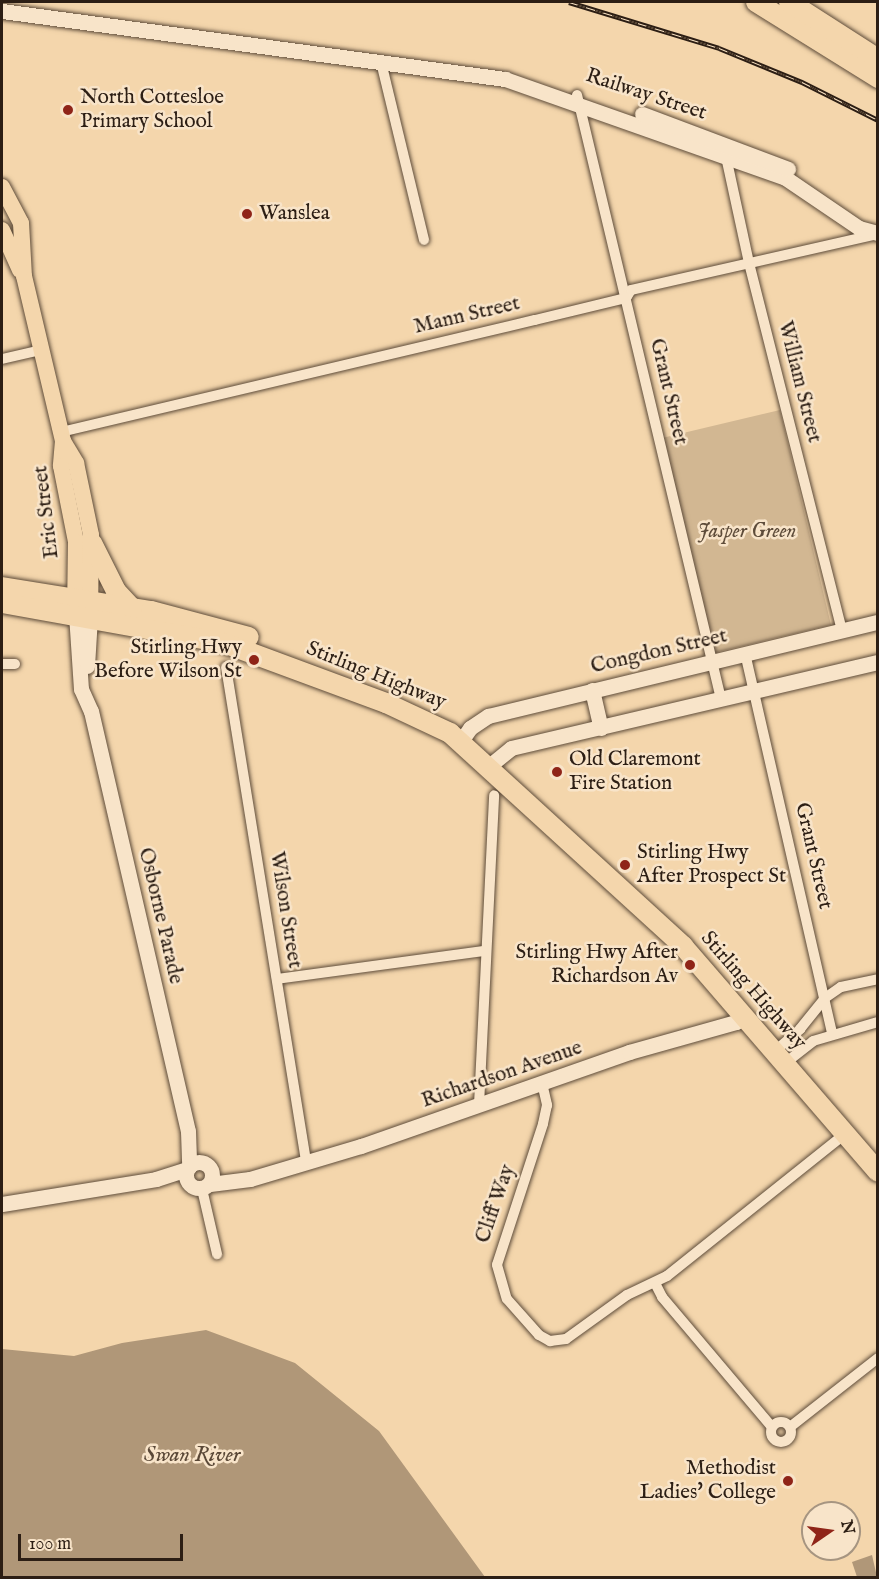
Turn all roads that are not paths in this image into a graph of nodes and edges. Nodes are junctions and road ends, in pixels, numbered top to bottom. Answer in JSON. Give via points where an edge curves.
{"nodes":[{"id":1,"x":756,"y":2,"type":"edge"},
{"id":2,"x":789,"y":2,"type":"edge"},
{"id":3,"x":3,"y":13,"type":"edge"},
{"id":4,"x":878,"y":59,"type":"edge"},
{"id":5,"x":381,"y":62,"type":"junction"},
{"id":6,"x":878,"y":78,"type":"edge"},
{"id":7,"x":579,"y":100,"type":"junction"},
{"id":8,"x":724,"y":148,"type":"junction"},
{"id":9,"x":2,"y":190,"type":"edge"},
{"id":10,"x":2,"y":230,"type":"edge"},
{"id":11,"x":878,"y":233,"type":"edge"},
{"id":12,"x":424,"y":240,"type":"dead end"},
{"id":13,"x":749,"y":263,"type":"junction"},
{"id":14,"x":24,"y":276,"type":"junction"},
{"id":15,"x":626,"y":298,"type":"junction"},
{"id":16,"x":41,"y":350,"type":"junction"},
{"id":17,"x":2,"y":359,"type":"edge"},
{"id":18,"x":62,"y":437,"type":"junction"},
{"id":19,"x":92,"y":543,"type":"junction"},
{"id":20,"x":2,"y":587,"type":"edge"},
{"id":21,"x":2,"y":603,"type":"edge"},
{"id":22,"x":83,"y":607,"type":"junction"},
{"id":23,"x":132,"y":608,"type":"junction"},
{"id":24,"x":878,"y":622,"type":"edge"},
{"id":25,"x":842,"y":630,"type":"junction"},
{"id":26,"x":745,"y":653,"type":"junction"},
{"id":27,"x":712,"y":661,"type":"junction"},
{"id":28,"x":878,"y":662,"type":"edge"},
{"id":29,"x":2,"y":664,"type":"edge"},
{"id":30,"x":15,"y":664,"type":"dead end"},
{"id":31,"x":226,"y":667,"type":"dead end"},
{"id":32,"x":592,"y":690,"type":"junction"},
{"id":33,"x":754,"y":691,"type":"junction"},
{"id":34,"x":721,"y":699,"type":"junction"},
{"id":35,"x":602,"y":728,"type":"junction"},
{"id":36,"x":464,"y":736,"type":"junction"},
{"id":37,"x":493,"y":762,"type":"junction"},
{"id":38,"x":494,"y":795,"type":"dead end"},
{"id":39,"x":483,"y":951,"type":"junction"},
{"id":40,"x":277,"y":979,"type":"junction"},
{"id":41,"x":878,"y":979,"type":"edge"},
{"id":42,"x":825,"y":998,"type":"junction"},
{"id":43,"x":743,"y":1016,"type":"junction"},
{"id":44,"x":878,"y":1022,"type":"edge"},
{"id":45,"x":832,"y":1033,"type":"junction"},
{"id":46,"x":784,"y":1054,"type":"junction"},
{"id":47,"x":542,"y":1083,"type":"junction"},
{"id":48,"x":479,"y":1105,"type":"junction"},
{"id":49,"x":845,"y":1134,"type":"junction"},
{"id":50,"x":878,"y":1152,"type":"edge"},
{"id":51,"x":306,"y":1160,"type":"junction"},
{"id":52,"x":878,"y":1172,"type":"edge"},
{"id":53,"x":199,"y":1175,"type":"junction"},
{"id":54,"x":2,"y":1204,"type":"edge"},
{"id":55,"x":216,"y":1254,"type":"dead end"},
{"id":56,"x":655,"y":1283,"type":"junction"},
{"id":57,"x":878,"y":1358,"type":"edge"},
{"id":58,"x":772,"y":1427,"type":"junction"},
{"id":59,"x":790,"y":1427,"type":"junction"}],
"edges":[{"from":1,"to":6,"type":"highway"},
{"from":2,"to":4,"type":"highway"},
{"from":3,"to":5,"type":"street","name":"Railway Street"},
{"from":5,"to":7,"type":"street","name":"Railway Street","via":[[395,57],[501,70]]},
{"from":5,"to":12,"type":"street"},
{"from":7,"to":8,"type":"street","name":"Railway Street"},
{"from":7,"to":15,"type":"street","name":"Grant Street"},
{"from":8,"to":11,"type":"street","name":"Railway Street","via":[[787,168],[866,220]]},
{"from":8,"to":13,"type":"street","name":"William Street"},
{"from":9,"to":14,"type":"main road","name":"Eric Street","via":[[21,224]]},
{"from":10,"to":14,"type":"main road","name":"Eric Street"},
{"from":11,"to":13,"type":"street","name":"Mann Street"},
{"from":13,"to":15,"type":"street","name":"Mann Street","via":[[631,290]]},
{"from":13,"to":25,"type":"street","name":"William Street"},
{"from":14,"to":16,"type":"main road","name":"Eric Street"},
{"from":15,"to":18,"type":"street","name":"Mann Street"},
{"from":15,"to":27,"type":"street","name":"Grant Street"},
{"from":16,"to":17,"type":"street"},
{"from":16,"to":18,"type":"main road","name":"Eric Street"},
{"from":18,"to":19,"type":"main road","name":"Eric Street","via":[[76,463]]},
{"from":18,"to":22,"type":"main road","name":"Eric Street","via":[[62,466]]},
{"from":19,"to":22,"type":"main road","name":"Eric Street"},
{"from":19,"to":23,"type":"highway","via":[[117,591]]},
{"from":20,"to":22,"type":"highway","name":"Stirling Highway"},
{"from":21,"to":22,"type":"highway","name":"Stirling Highway"},
{"from":22,"to":23,"type":"highway","name":"Stirling Highway"},
{"from":22,"to":36,"type":"highway","name":"Stirling Highway","via":[[234,646]]},
{"from":22,"to":53,"type":"street","name":"Osborne Parade","via":[[78,673],[91,711]]},
{"from":23,"to":36,"type":"highway","name":"Stirling Highway","via":[[222,628],[434,708]]},
{"from":24,"to":25,"type":"street","name":"Congdon Street"},
{"from":25,"to":26,"type":"street","name":"Congdon Street"},
{"from":26,"to":27,"type":"street","name":"Congdon Street"},
{"from":26,"to":33,"type":"street","name":"Grant Street"},
{"from":27,"to":32,"type":"street","name":"Congdon Street"},
{"from":27,"to":34,"type":"street","name":"Grant Street"},
{"from":28,"to":33,"type":"street"},
{"from":29,"to":30,"type":"street"},
{"from":31,"to":40,"type":"street","name":"Wilson Street"},
{"from":32,"to":35,"type":"street"},
{"from":32,"to":36,"type":"street","name":"Congdon Street","via":[[488,716]]},
{"from":33,"to":34,"type":"street"},
{"from":33,"to":42,"type":"street","name":"Grant Street"},
{"from":34,"to":35,"type":"street"},
{"from":35,"to":37,"type":"street","via":[[511,748]]},
{"from":36,"to":37,"type":"highway","name":"Stirling Highway"},
{"from":37,"to":43,"type":"highway","name":"Stirling Highway","via":[[668,932]]},
{"from":37,"to":46,"type":"highway","name":"Stirling Highway","via":[[685,931]]},
{"from":38,"to":39,"type":"street"},
{"from":39,"to":40,"type":"street"},
{"from":39,"to":48,"type":"street"},
{"from":40,"to":51,"type":"street","name":"Wilson Street"},
{"from":41,"to":42,"type":"street","via":[[841,987]]},
{"from":42,"to":45,"type":"street","name":"Grant Street"},
{"from":42,"to":46,"type":"street"},
{"from":43,"to":46,"type":"highway","name":"Stirling Highway"},
{"from":43,"to":47,"type":"street","name":"Richardson Avenue","via":[[736,1022]]},
{"from":44,"to":45,"type":"street"},
{"from":45,"to":46,"type":"street"},
{"from":46,"to":49,"type":"highway","name":"Stirling Highway"},
{"from":46,"to":50,"type":"highway","name":"Stirling Highway"},
{"from":47,"to":48,"type":"street","name":"Richardson Avenue"},
{"from":47,"to":56,"type":"street","name":"Cliff Way","via":[[547,1105],[543,1124],[498,1258],[504,1293],[539,1335],[557,1342],[627,1295]]},
{"from":48,"to":51,"type":"street","name":"Richardson Avenue","via":[[361,1146]]},
{"from":49,"to":52,"type":"highway","name":"Stirling Highway"},
{"from":49,"to":56,"type":"street"},
{"from":51,"to":53,"type":"street","name":"Richardson Avenue","via":[[272,1169]]},
{"from":53,"to":54,"type":"street","name":"Richardson Avenue"},
{"from":53,"to":55,"type":"street","name":"Osborne Parade"},
{"from":56,"to":58,"type":"street","via":[[662,1297]]},
{"from":57,"to":59,"type":"street"},
{"from":58,"to":59,"type":"street","via":[[782,1422]]},
{"from":58,"to":59,"type":"street","via":[[774,1440],[782,1443],[790,1439]]}]}
